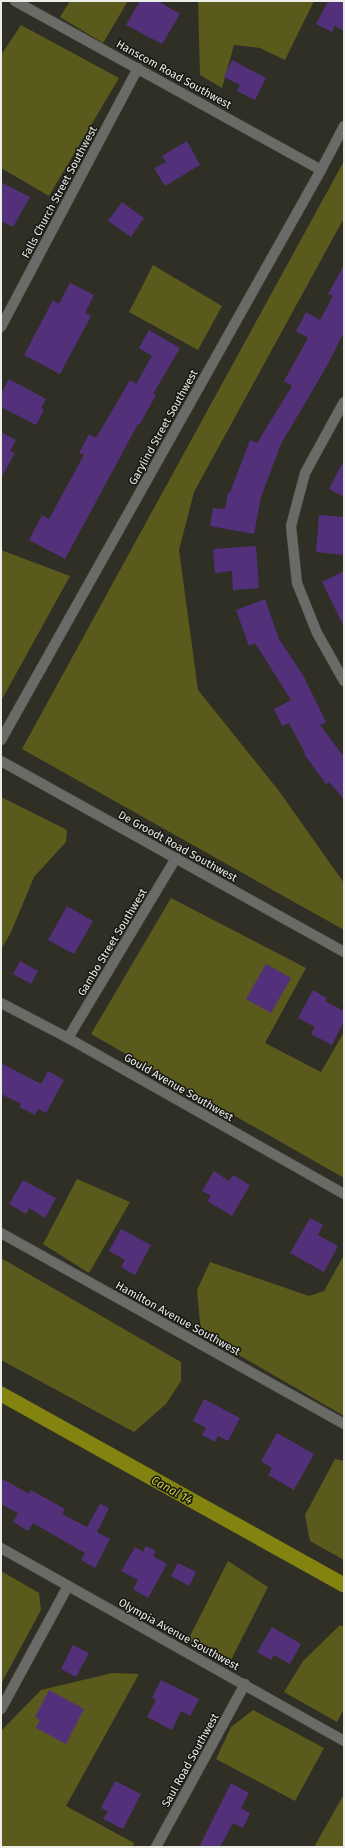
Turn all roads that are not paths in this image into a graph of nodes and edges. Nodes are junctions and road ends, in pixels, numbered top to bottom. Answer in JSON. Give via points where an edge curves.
{"nodes":[{"id":1,"x":15,"y":1,"type":"edge"},
{"id":2,"x":138,"y":68,"type":"junction"},
{"id":3,"x":344,"y":126,"type":"edge"},
{"id":4,"x":321,"y":170,"type":"junction"},
{"id":5,"x":1,"y":327,"type":"edge"},
{"id":6,"x":344,"y":402,"type":"edge"},
{"id":7,"x":344,"y":681,"type":"edge"},
{"id":8,"x":1,"y":740,"type":"edge"},
{"id":9,"x":1,"y":761,"type":"edge"},
{"id":10,"x":176,"y":858,"type":"junction"},
{"id":11,"x":344,"y":952,"type":"edge"},
{"id":12,"x":1,"y":1003,"type":"edge"},
{"id":13,"x":68,"y":1038,"type":"junction"},
{"id":14,"x":344,"y":1194,"type":"edge"},
{"id":15,"x":1,"y":1233,"type":"edge"},
{"id":16,"x":344,"y":1424,"type":"edge"},
{"id":17,"x":1,"y":1548,"type":"edge"},
{"id":18,"x":68,"y":1586,"type":"junction"},
{"id":19,"x":245,"y":1684,"type":"junction"},
{"id":20,"x":1,"y":1709,"type":"edge"},
{"id":21,"x":344,"y":1741,"type":"edge"},
{"id":22,"x":156,"y":1847,"type":"edge"}],
"edges":[{"from":1,"to":2,"type":"street","name":"Hanscom Road Southwest"},
{"from":2,"to":4,"type":"street","name":"Hanscom Road Southwest"},
{"from":2,"to":5,"type":"street","name":"Falls Church Street Southwest"},
{"from":3,"to":4,"type":"street","name":"Garylind Street Southwest"},
{"from":4,"to":8,"type":"street","name":"Garylind Street Southwest"},
{"from":6,"to":7,"type":"street","via":[[305,473],[292,526],[297,583],[317,633]]},
{"from":9,"to":10,"type":"street","name":"De Groodt Road Southwest"},
{"from":10,"to":11,"type":"street","name":"De Groodt Road Southwest"},
{"from":10,"to":13,"type":"street","name":"Gambo Street Southwest"},
{"from":12,"to":13,"type":"street","name":"Gould Avenue Southwest"},
{"from":13,"to":14,"type":"street","name":"Gould Avenue Southwest"},
{"from":15,"to":16,"type":"street","name":"Hamilton Avenue Southwest"},
{"from":17,"to":18,"type":"street","name":"Olympia Avenue Southwest"},
{"from":18,"to":19,"type":"street","name":"Olympia Avenue Southwest"},
{"from":18,"to":20,"type":"street"},
{"from":19,"to":21,"type":"street","name":"Olympia Avenue Southwest"},
{"from":19,"to":22,"type":"street","name":"Saul Road Southwest"}]}
